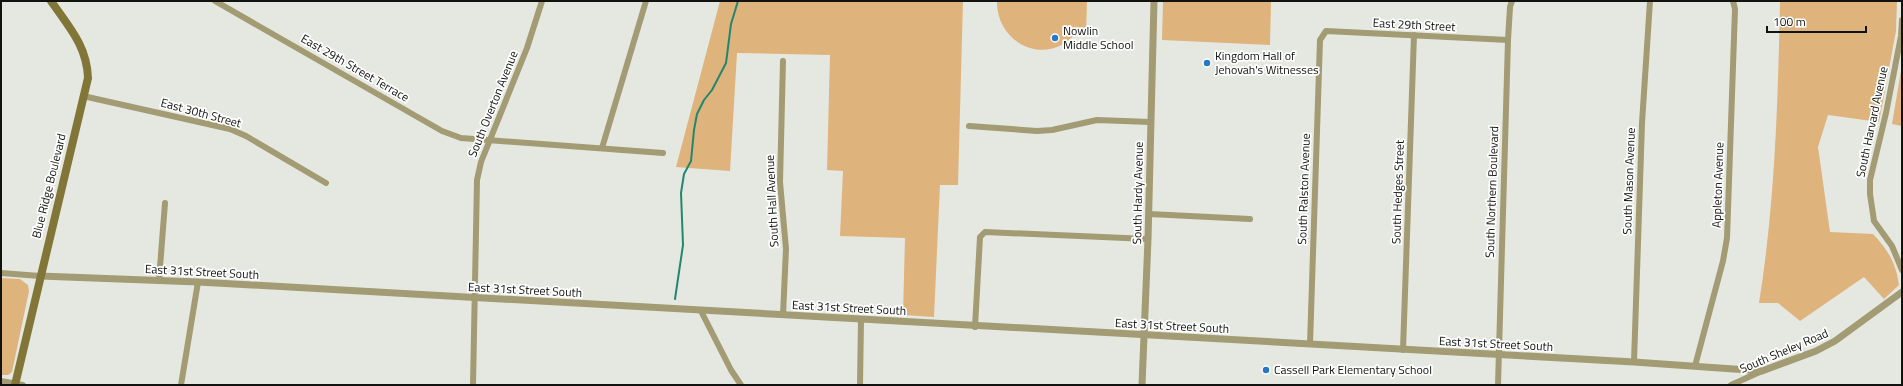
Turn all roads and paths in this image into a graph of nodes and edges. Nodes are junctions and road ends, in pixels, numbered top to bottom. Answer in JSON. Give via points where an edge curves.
{"nodes":[{"id":1,"x":51,"y":1,"type":"edge"},
{"id":2,"x":215,"y":1,"type":"edge"},
{"id":3,"x":542,"y":1,"type":"edge"},
{"id":4,"x":646,"y":1,"type":"edge"},
{"id":5,"x":1154,"y":1,"type":"edge"},
{"id":6,"x":1512,"y":1,"type":"edge"},
{"id":7,"x":1650,"y":1,"type":"edge"},
{"id":8,"x":1733,"y":1,"type":"edge"},
{"id":9,"x":1902,"y":20,"type":"edge"},
{"id":10,"x":1414,"y":35,"type":"junction"},
{"id":11,"x":1322,"y":36,"type":"joint"},
{"id":12,"x":1508,"y":40,"type":"junction"},
{"id":13,"x":782,"y":61,"type":"dead end"},
{"id":14,"x":83,"y":96,"type":"junction"},
{"id":15,"x":1150,"y":122,"type":"junction"},
{"id":16,"x":969,"y":126,"type":"dead end"},
{"id":17,"x":490,"y":141,"type":"junction"},
{"id":18,"x":602,"y":148,"type":"junction"},
{"id":19,"x":663,"y":153,"type":"dead end"},
{"id":20,"x":326,"y":183,"type":"dead end"},
{"id":21,"x":165,"y":203,"type":"dead end"},
{"id":22,"x":1149,"y":214,"type":"junction"},
{"id":23,"x":1250,"y":219,"type":"dead end"},
{"id":24,"x":1148,"y":239,"type":"junction"},
{"id":25,"x":1902,"y":270,"type":"edge"},
{"id":26,"x":1,"y":274,"type":"edge"},
{"id":27,"x":40,"y":276,"type":"junction"},
{"id":28,"x":159,"y":280,"type":"junction"},
{"id":29,"x":198,"y":282,"type":"junction"},
{"id":30,"x":1902,"y":292,"type":"edge"},
{"id":31,"x":476,"y":298,"type":"junction"},
{"id":32,"x":701,"y":311,"type":"junction"},
{"id":33,"x":783,"y":315,"type":"junction"},
{"id":34,"x":861,"y":320,"type":"junction"},
{"id":35,"x":975,"y":326,"type":"junction"},
{"id":36,"x":1144,"y":335,"type":"junction"},
{"id":37,"x":1310,"y":344,"type":"junction"},
{"id":38,"x":1403,"y":350,"type":"junction"},
{"id":39,"x":1499,"y":355,"type":"junction"},
{"id":40,"x":1634,"y":362,"type":"junction"},
{"id":41,"x":1695,"y":366,"type":"junction"},
{"id":42,"x":1762,"y":371,"type":"junction"},
{"id":43,"x":1,"y":381,"type":"edge"},
{"id":44,"x":1744,"y":382,"type":"edge"},
{"id":45,"x":18,"y":385,"type":"edge"},
{"id":46,"x":181,"y":385,"type":"edge"},
{"id":47,"x":473,"y":385,"type":"edge"},
{"id":48,"x":741,"y":385,"type":"edge"},
{"id":49,"x":860,"y":385,"type":"edge"},
{"id":50,"x":1142,"y":385,"type":"edge"},
{"id":51,"x":1498,"y":385,"type":"edge"},
{"id":52,"x":1731,"y":385,"type":"edge"}],
"edges":[{"from":1,"to":14,"type":"main road","name":"Blue Ridge Boulevard","via":[[85,54],[88,78]]},
{"from":2,"to":17,"type":"street","name":"East 29th Street Terrace","via":[[442,131],[461,138]]},
{"from":3,"to":17,"type":"street","name":"South Overton Avenue","via":[[527,48]]},
{"from":4,"to":18,"type":"street"},
{"from":5,"to":15,"type":"street","name":"South Hardy Avenue"},
{"from":6,"to":12,"type":"street","name":"South Northern Boulevard"},
{"from":7,"to":40,"type":"street","name":"South Mason Avenue","via":[[1642,123]]},
{"from":8,"to":41,"type":"street","name":"Appleton Avenue","via":[[1735,9],[1727,238]]},
{"from":9,"to":25,"type":"street","name":"South Harvard Avenue","via":[[1886,113],[1870,180],[1874,221],[1892,246]]},
{"from":10,"to":11,"type":"street","name":"East 29th Street","via":[[1326,31]]},
{"from":10,"to":12,"type":"street","name":"East 29th Street"},
{"from":10,"to":38,"type":"street","name":"South Hedges Street"},
{"from":11,"to":37,"type":"street","name":"South Ralston Avenue"},
{"from":12,"to":39,"type":"street","name":"South Northern Boulevard"},
{"from":13,"to":33,"type":"street","name":"South Hall Avenue","via":[[780,182],[786,249]]},
{"from":14,"to":20,"type":"street","name":"East 30th Street","via":[[230,129]]},
{"from":14,"to":27,"type":"main road","name":"Blue Ridge Boulevard"},
{"from":15,"to":16,"type":"street","via":[[1096,120],[1037,131]]},
{"from":15,"to":22,"type":"street","name":"South Hardy Avenue"},
{"from":17,"to":18,"type":"street"},
{"from":17,"to":31,"type":"street","name":"South Overton Avenue","via":[[481,162],[478,180]]},
{"from":18,"to":19,"type":"street"},
{"from":21,"to":28,"type":"street"},
{"from":22,"to":23,"type":"street"},
{"from":22,"to":24,"type":"street","name":"South Hardy Avenue"},
{"from":24,"to":35,"type":"street","via":[[985,232],[980,237]]},
{"from":24,"to":36,"type":"street","name":"South Hardy Avenue"},
{"from":26,"to":27,"type":"street","name":"East 31st Street South"},
{"from":27,"to":28,"type":"street","name":"East 31st Street South"},
{"from":27,"to":45,"type":"main road","name":"Blue Ridge Boulevard"},
{"from":28,"to":29,"type":"street","name":"East 31st Street South"},
{"from":29,"to":31,"type":"street","name":"East 31st Street South"},
{"from":29,"to":46,"type":"street"},
{"from":30,"to":42,"type":"street","name":"South Sheley Road","via":[[1835,342]]},
{"from":31,"to":32,"type":"street","name":"East 31st Street South"},
{"from":31,"to":47,"type":"street","name":"South Overton Avenue"},
{"from":32,"to":33,"type":"street","name":"East 31st Street South"},
{"from":32,"to":48,"type":"street"},
{"from":33,"to":34,"type":"street","name":"East 31st Street South"},
{"from":34,"to":35,"type":"street","name":"East 31st Street South"},
{"from":34,"to":49,"type":"street"},
{"from":35,"to":36,"type":"street","name":"East 31st Street South"},
{"from":36,"to":37,"type":"street","name":"East 31st Street South"},
{"from":36,"to":50,"type":"street","name":"South Hardy Avenue"},
{"from":37,"to":38,"type":"street","name":"East 31st Street South"},
{"from":38,"to":39,"type":"street","name":"East 31st Street South"},
{"from":39,"to":40,"type":"street","name":"East 31st Street South"},
{"from":39,"to":51,"type":"street","name":"South Northern Boulevard"},
{"from":40,"to":41,"type":"street","name":"East 31st Street South"},
{"from":41,"to":42,"type":"street","name":"East 31st Street South"},
{"from":42,"to":44,"type":"street","name":"South Sheley Road"},
{"from":43,"to":45,"type":"street"},
{"from":44,"to":52,"type":"street","name":"South Sheley Road"}]}
